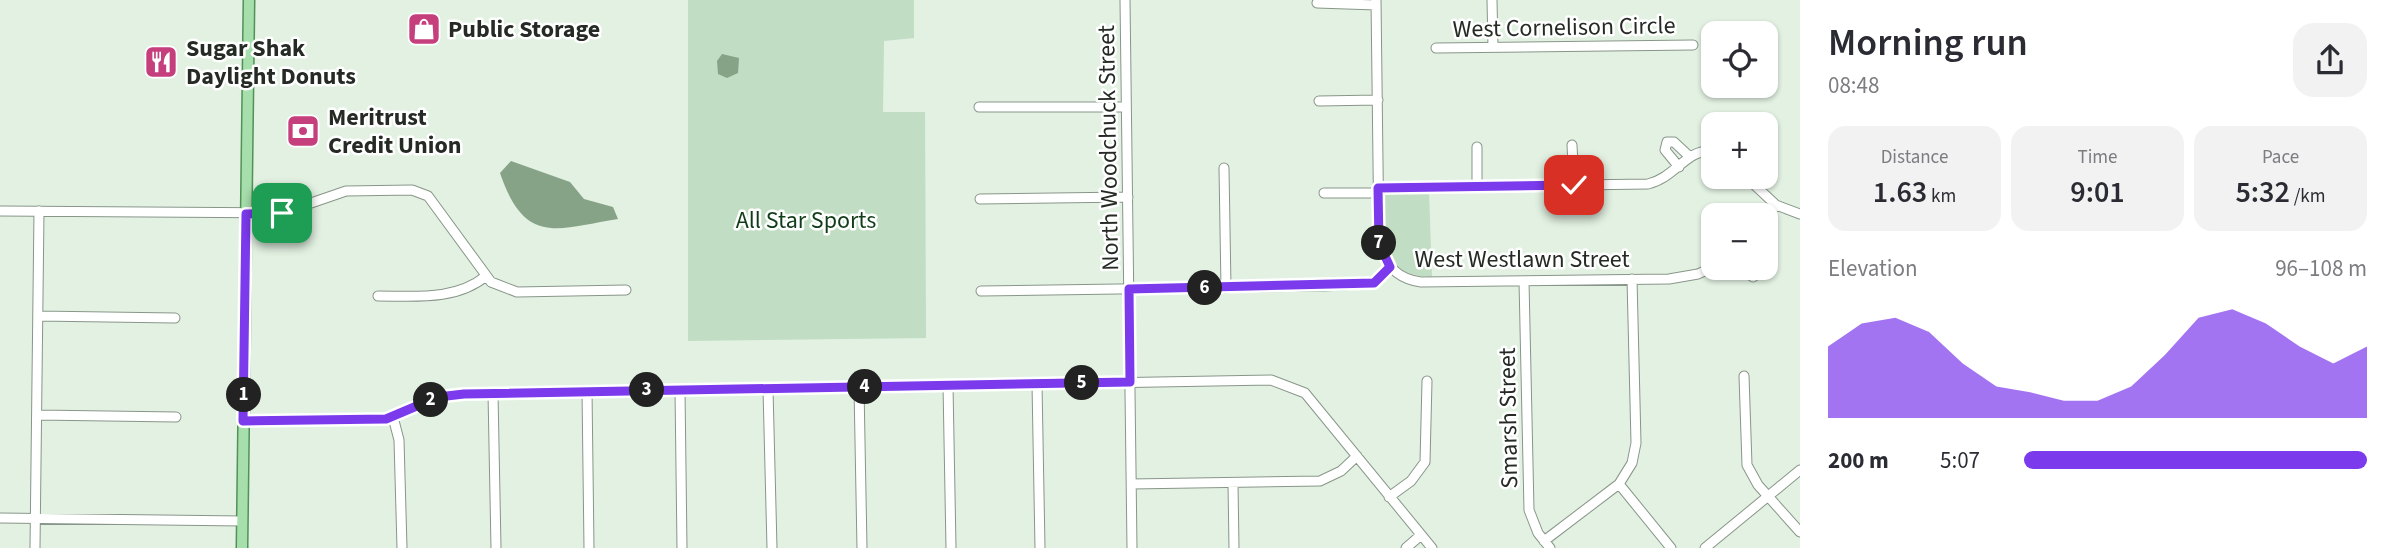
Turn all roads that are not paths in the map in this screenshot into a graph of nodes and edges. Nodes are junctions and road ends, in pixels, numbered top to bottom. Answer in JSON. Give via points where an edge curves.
{"nodes":[{"id":1,"x":249,"y":0,"type":"edge"},
{"id":2,"x":1125,"y":0,"type":"edge"},
{"id":3,"x":1492,"y":0,"type":"edge"},
{"id":4,"x":1376,"y":2,"type":"edge"},
{"id":5,"x":1317,"y":4,"type":"dead end"},
{"id":6,"x":1693,"y":45,"type":"dead end"},
{"id":7,"x":1493,"y":47,"type":"junction"},
{"id":8,"x":1436,"y":48,"type":"dead end"},
{"id":9,"x":1378,"y":100,"type":"junction"},
{"id":10,"x":1319,"y":101,"type":"dead end"},
{"id":11,"x":979,"y":107,"type":"dead end"},
{"id":12,"x":1126,"y":107,"type":"junction"},
{"id":13,"x":1572,"y":145,"type":"dead end"},
{"id":14,"x":1477,"y":147,"type":"dead end"},
{"id":15,"x":1701,"y":152,"type":"edge"},
{"id":16,"x":1690,"y":157,"type":"junction"},
{"id":17,"x":1679,"y":167,"type":"junction"},
{"id":18,"x":1224,"y":168,"type":"dead end"},
{"id":19,"x":1574,"y":185,"type":"junction"},
{"id":20,"x":1477,"y":186,"type":"junction"},
{"id":21,"x":1759,"y":189,"type":"edge"},
{"id":22,"x":1379,"y":191,"type":"junction"},
{"id":23,"x":1324,"y":193,"type":"dead end"},
{"id":24,"x":1128,"y":198,"type":"junction"},
{"id":25,"x":981,"y":200,"type":"dead end"},
{"id":26,"x":1774,"y":203,"type":"edge"},
{"id":27,"x":1778,"y":206,"type":"edge"},
{"id":28,"x":0,"y":211,"type":"edge"},
{"id":29,"x":39,"y":211,"type":"junction"},
{"id":30,"x":246,"y":214,"type":"junction"},
{"id":31,"x":1800,"y":214,"type":"edge"},
{"id":32,"x":1390,"y":267,"type":"junction"},
{"id":33,"x":1701,"y":271,"type":"edge"},
{"id":34,"x":486,"y":276,"type":"junction"},
{"id":35,"x":1632,"y":279,"type":"junction"},
{"id":36,"x":1524,"y":281,"type":"junction"},
{"id":37,"x":1226,"y":288,"type":"junction"},
{"id":38,"x":1129,"y":289,"type":"junction"},
{"id":39,"x":626,"y":290,"type":"dead end"},
{"id":40,"x":981,"y":291,"type":"dead end"},
{"id":41,"x":377,"y":296,"type":"dead end"},
{"id":42,"x":38,"y":316,"type":"junction"},
{"id":43,"x":175,"y":318,"type":"dead end"},
{"id":44,"x":1744,"y":376,"type":"dead end"},
{"id":45,"x":1427,"y":381,"type":"dead end"},
{"id":46,"x":1130,"y":382,"type":"junction"},
{"id":47,"x":1037,"y":384,"type":"junction"},
{"id":48,"x":948,"y":385,"type":"junction"},
{"id":49,"x":859,"y":387,"type":"junction"},
{"id":50,"x":768,"y":389,"type":"junction"},
{"id":51,"x":680,"y":390,"type":"junction"},
{"id":52,"x":587,"y":391,"type":"junction"},
{"id":53,"x":493,"y":393,"type":"junction"},
{"id":54,"x":38,"y":415,"type":"junction"},
{"id":55,"x":176,"y":416,"type":"dead end"},
{"id":56,"x":393,"y":417,"type":"junction"},
{"id":57,"x":243,"y":421,"type":"junction"},
{"id":58,"x":1357,"y":456,"type":"junction"},
{"id":59,"x":1800,"y":470,"type":"edge"},
{"id":60,"x":1233,"y":483,"type":"junction"},
{"id":61,"x":1131,"y":484,"type":"junction"},
{"id":62,"x":1619,"y":484,"type":"junction"},
{"id":63,"x":1768,"y":496,"type":"junction"},
{"id":64,"x":1389,"y":497,"type":"junction"},
{"id":65,"x":0,"y":517,"type":"edge"},
{"id":66,"x":36,"y":518,"type":"junction"},
{"id":67,"x":242,"y":521,"type":"junction"},
{"id":68,"x":1800,"y":532,"type":"edge"},
{"id":69,"x":1421,"y":535,"type":"junction"},
{"id":70,"x":1548,"y":544,"type":"edge"},
{"id":71,"x":35,"y":548,"type":"edge"},
{"id":72,"x":242,"y":548,"type":"edge"},
{"id":73,"x":402,"y":548,"type":"edge"},
{"id":74,"x":496,"y":548,"type":"edge"},
{"id":75,"x":589,"y":548,"type":"edge"},
{"id":76,"x":682,"y":548,"type":"edge"},
{"id":77,"x":772,"y":548,"type":"edge"},
{"id":78,"x":862,"y":548,"type":"edge"},
{"id":79,"x":951,"y":548,"type":"edge"},
{"id":80,"x":1040,"y":548,"type":"edge"},
{"id":81,"x":1132,"y":548,"type":"edge"},
{"id":82,"x":1234,"y":548,"type":"edge"},
{"id":83,"x":1406,"y":548,"type":"edge"},
{"id":84,"x":1432,"y":548,"type":"edge"},
{"id":85,"x":1671,"y":548,"type":"edge"},
{"id":86,"x":1705,"y":548,"type":"edge"}],
"edges":[{"from":1,"to":30,"type":"main road"},
{"from":2,"to":12,"type":"street","name":"North Woodchuck Street"},
{"from":3,"to":7,"type":"street"},
{"from":4,"to":5,"type":"street"},
{"from":4,"to":9,"type":"street"},
{"from":6,"to":7,"type":"street","name":"West Cornelison Circle"},
{"from":7,"to":8,"type":"street","name":"West Cornelison Circle"},
{"from":9,"to":10,"type":"street"},
{"from":9,"to":22,"type":"street"},
{"from":11,"to":12,"type":"street"},
{"from":12,"to":24,"type":"street","name":"North Woodchuck Street"},
{"from":13,"to":19,"type":"street"},
{"from":14,"to":20,"type":"street"},
{"from":15,"to":16,"type":"street"},
{"from":16,"to":17,"type":"street"},
{"from":16,"to":17,"type":"street","via":[[1674,142],[1667,142],[1665,150]]},
{"from":17,"to":19,"type":"street","via":[[1648,184]]},
{"from":18,"to":37,"type":"street"},
{"from":19,"to":20,"type":"street"},
{"from":20,"to":22,"type":"street"},
{"from":21,"to":26,"type":"street"},
{"from":22,"to":23,"type":"street"},
{"from":22,"to":32,"type":"street","via":[[1379,243]]},
{"from":24,"to":25,"type":"street"},
{"from":24,"to":38,"type":"street","name":"North Woodchuck Street"},
{"from":27,"to":31,"type":"street"},
{"from":28,"to":29,"type":"street"},
{"from":29,"to":30,"type":"street"},
{"from":29,"to":42,"type":"street"},
{"from":30,"to":34,"type":"street","via":[[282,213],[346,191],[421,192],[434,203]]},
{"from":30,"to":57,"type":"main road"},
{"from":32,"to":36,"type":"street","name":"West Westlawn Street","via":[[1406,279],[1421,282]]},
{"from":32,"to":37,"type":"street","name":"West Westlawn Street","via":[[1374,283]]},
{"from":33,"to":35,"type":"street","name":"West Westlawn Street","via":[[1679,278]]},
{"from":34,"to":39,"type":"street","via":[[517,292]]},
{"from":34,"to":41,"type":"street","via":[[475,286],[447,295]]},
{"from":35,"to":36,"type":"street","name":"West Westlawn Street"},
{"from":35,"to":62,"type":"street","via":[[1636,443],[1632,463]]},
{"from":36,"to":70,"type":"street","name":"Smarsh Street","via":[[1530,510]]},
{"from":37,"to":38,"type":"street","name":"West Westlawn Street"},
{"from":38,"to":40,"type":"street","name":"West Westlawn Street"},
{"from":38,"to":46,"type":"street","name":"North Woodchuck Street"},
{"from":42,"to":43,"type":"street"},
{"from":42,"to":54,"type":"street"},
{"from":44,"to":63,"type":"street","via":[[1747,465]]},
{"from":45,"to":64,"type":"street","via":[[1425,462],[1411,481]]},
{"from":46,"to":47,"type":"street"},
{"from":46,"to":58,"type":"street","via":[[1251,379],[1293,386],[1305,393]]},
{"from":46,"to":61,"type":"street","name":"North Woodchuck Street"},
{"from":47,"to":48,"type":"street"},
{"from":47,"to":80,"type":"street"},
{"from":48,"to":49,"type":"street"},
{"from":48,"to":79,"type":"street"},
{"from":49,"to":50,"type":"street"},
{"from":49,"to":78,"type":"street"},
{"from":50,"to":51,"type":"street"},
{"from":50,"to":77,"type":"street"},
{"from":51,"to":52,"type":"street"},
{"from":51,"to":76,"type":"street"},
{"from":52,"to":53,"type":"street"},
{"from":52,"to":75,"type":"street"},
{"from":53,"to":56,"type":"street","via":[[438,397]]},
{"from":53,"to":74,"type":"street"},
{"from":54,"to":55,"type":"street"},
{"from":54,"to":66,"type":"street"},
{"from":56,"to":57,"type":"street"},
{"from":56,"to":73,"type":"street","via":[[399,440]]},
{"from":57,"to":67,"type":"main road"},
{"from":58,"to":60,"type":"street","via":[[1320,481]]},
{"from":58,"to":64,"type":"street"},
{"from":59,"to":63,"type":"street"},
{"from":60,"to":61,"type":"street"},
{"from":60,"to":82,"type":"street"},
{"from":61,"to":81,"type":"street","name":"North Woodchuck Street"},
{"from":62,"to":70,"type":"street"},
{"from":62,"to":85,"type":"street"},
{"from":63,"to":68,"type":"street"},
{"from":63,"to":86,"type":"street"},
{"from":64,"to":69,"type":"street"},
{"from":65,"to":66,"type":"street"},
{"from":66,"to":67,"type":"street"},
{"from":66,"to":71,"type":"street"},
{"from":67,"to":72,"type":"main road"},
{"from":69,"to":83,"type":"street"},
{"from":69,"to":84,"type":"street"}]}
